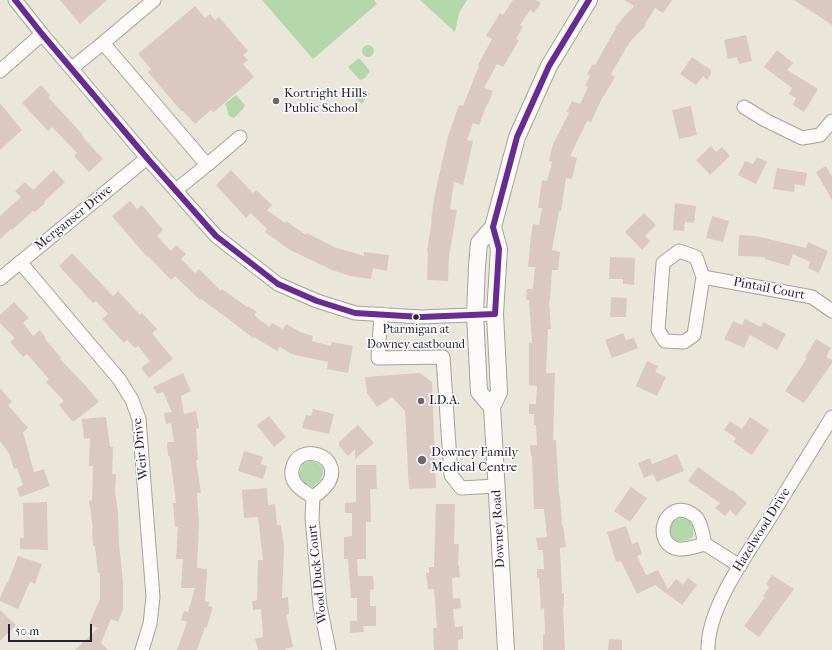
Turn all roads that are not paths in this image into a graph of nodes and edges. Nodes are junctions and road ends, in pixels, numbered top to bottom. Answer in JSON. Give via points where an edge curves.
{"nodes":[{"id":1,"x":15,"y":0,"type":"edge"},
{"id":2,"x":154,"y":0,"type":"edge"},
{"id":3,"x":589,"y":0,"type":"edge"},
{"id":4,"x":42,"y":34,"type":"junction"},
{"id":5,"x":103,"y":43,"type":"junction"},
{"id":6,"x":72,"y":68,"type":"junction"},
{"id":7,"x":0,"y":71,"type":"edge"},
{"id":8,"x":744,"y":107,"type":"dead end"},
{"id":9,"x":832,"y":121,"type":"edge"},
{"id":10,"x":240,"y":137,"type":"dead end"},
{"id":11,"x":147,"y":158,"type":"junction"},
{"id":12,"x":207,"y":165,"type":"junction"},
{"id":13,"x":176,"y":190,"type":"junction"},
{"id":14,"x":493,"y":227,"type":"junction"},
{"id":15,"x":20,"y":262,"type":"junction"},
{"id":16,"x":703,"y":277,"type":"junction"},
{"id":17,"x":0,"y":279,"type":"edge"},
{"id":18,"x":832,"y":311,"type":"edge"},
{"id":19,"x":381,"y":314,"type":"junction"},
{"id":20,"x":475,"y":314,"type":"junction"},
{"id":21,"x":495,"y":314,"type":"junction"},
{"id":22,"x":492,"y":407,"type":"junction"},
{"id":23,"x":832,"y":417,"type":"edge"},
{"id":24,"x":496,"y":486,"type":"junction"},
{"id":25,"x":313,"y":497,"type":"dead end"},
{"id":26,"x":705,"y":544,"type":"dead end"},
{"id":27,"x":740,"y":566,"type":"junction"},
{"id":28,"x":142,"y":650,"type":"edge"},
{"id":29,"x":329,"y":650,"type":"edge"},
{"id":30,"x":506,"y":650,"type":"edge"},
{"id":31,"x":708,"y":650,"type":"edge"}],
"edges":[{"from":1,"to":4,"type":"street"},
{"from":2,"to":5,"type":"street"},
{"from":3,"to":14,"type":"main road","name":"Downey Road","via":[[549,66],[516,137]]},
{"from":4,"to":6,"type":"street"},
{"from":4,"to":7,"type":"street"},
{"from":5,"to":6,"type":"street"},
{"from":5,"to":12,"type":"street"},
{"from":6,"to":11,"type":"street"},
{"from":8,"to":9,"type":"street","via":[[802,138],[820,134]]},
{"from":10,"to":12,"type":"street"},
{"from":11,"to":13,"type":"street"},
{"from":11,"to":15,"type":"street","name":"Merganser Drive"},
{"from":12,"to":13,"type":"street"},
{"from":13,"to":19,"type":"street","via":[[216,236],[278,284],[317,301],[355,313]]},
{"from":14,"to":20,"type":"main road","name":"Downey Road","via":[[480,244]]},
{"from":14,"to":21,"type":"main road","name":"Downey Road","via":[[499,249]]},
{"from":15,"to":17,"type":"street","name":"Merganser Drive"},
{"from":15,"to":28,"type":"street","name":"Weir Drive","via":[[119,379],[132,400],[139,419],[153,597],[150,624]]},
{"from":16,"to":16,"type":"street","via":[[696,257],[678,251],[663,263],[658,330],[665,341],[684,342],[694,335]]},
{"from":16,"to":18,"type":"street","name":"Pintail Court","via":[[812,298]]},
{"from":19,"to":20,"type":"street","via":[[421,317]]},
{"from":19,"to":24,"type":"street","via":[[378,358],[443,357],[451,475],[455,482],[461,488]]},
{"from":20,"to":21,"type":"street"},
{"from":20,"to":22,"type":"main road","name":"Downey Road","via":[[479,392]]},
{"from":21,"to":22,"type":"main road","name":"Downey Road","via":[[499,392]]},
{"from":22,"to":24,"type":"main road","name":"Downey Road"},
{"from":23,"to":27,"type":"street","name":"Hazelwood Drive"},
{"from":24,"to":30,"type":"main road","name":"Downey Road"},
{"from":25,"to":29,"type":"street","name":"Wood Duck Court","via":[[312,518],[320,606]]},
{"from":26,"to":27,"type":"street"},
{"from":27,"to":31,"type":"street","name":"Hazelwood Drive","via":[[712,622]]}]}
